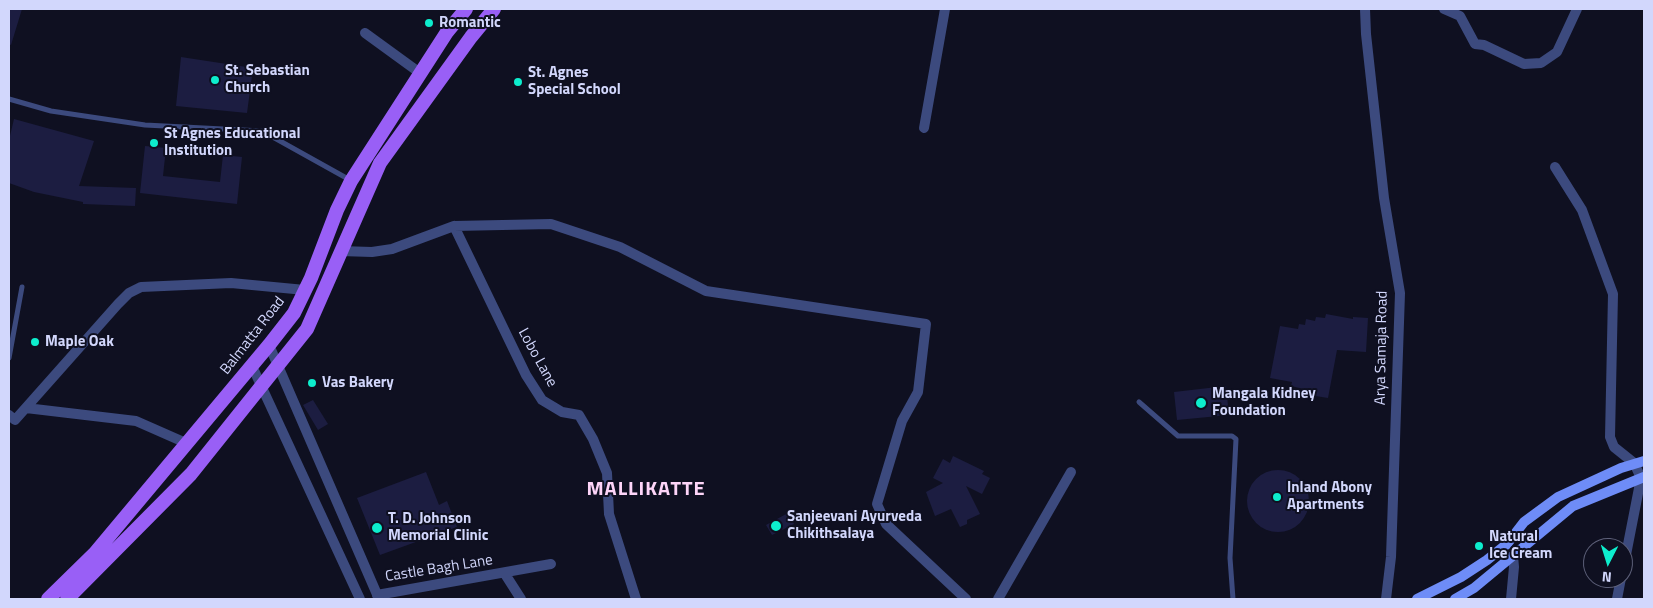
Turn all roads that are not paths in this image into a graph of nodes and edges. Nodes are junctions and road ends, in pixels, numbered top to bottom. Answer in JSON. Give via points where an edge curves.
{"nodes":[{"id":1,"x":466,"y":9,"type":"edge"},
{"id":2,"x":494,"y":9,"type":"edge"},
{"id":3,"x":945,"y":9,"type":"edge"},
{"id":4,"x":1365,"y":9,"type":"edge"},
{"id":5,"x":1444,"y":9,"type":"edge"},
{"id":6,"x":1577,"y":9,"type":"edge"},
{"id":7,"x":365,"y":33,"type":"dead end"},
{"id":8,"x":420,"y":73,"type":"junction"},
{"id":9,"x":9,"y":99,"type":"edge"},
{"id":10,"x":924,"y":128,"type":"dead end"},
{"id":11,"x":1555,"y":167,"type":"dead end"},
{"id":12,"x":351,"y":181,"type":"junction"},
{"id":13,"x":454,"y":226,"type":"junction"},
{"id":14,"x":340,"y":251,"type":"junction"},
{"id":15,"x":22,"y":287,"type":"dead end"},
{"id":16,"x":305,"y":290,"type":"junction"},
{"id":17,"x":269,"y":345,"type":"junction"},
{"id":18,"x":9,"y":358,"type":"edge"},
{"id":19,"x":252,"y":366,"type":"junction"},
{"id":20,"x":278,"y":367,"type":"junction"},
{"id":21,"x":261,"y":386,"type":"junction"},
{"id":22,"x":1139,"y":402,"type":"dead end"},
{"id":23,"x":26,"y":408,"type":"junction"},
{"id":24,"x":9,"y":415,"type":"edge"},
{"id":25,"x":186,"y":443,"type":"junction"},
{"id":26,"x":1639,"y":462,"type":"edge"},
{"id":27,"x":1071,"y":472,"type":"dead end"},
{"id":28,"x":1642,"y":478,"type":"edge"},
{"id":29,"x":1630,"y":538,"type":"edge"},
{"id":30,"x":1513,"y":556,"type":"junction"},
{"id":31,"x":552,"y":564,"type":"dead end"},
{"id":32,"x":505,"y":574,"type":"junction"},
{"id":33,"x":378,"y":597,"type":"edge"},
{"id":34,"x":48,"y":599,"type":"edge"},
{"id":35,"x":67,"y":599,"type":"edge"},
{"id":36,"x":360,"y":599,"type":"edge"},
{"id":37,"x":521,"y":599,"type":"edge"},
{"id":38,"x":636,"y":599,"type":"edge"},
{"id":39,"x":966,"y":599,"type":"edge"},
{"id":40,"x":998,"y":599,"type":"edge"},
{"id":41,"x":1233,"y":599,"type":"edge"},
{"id":42,"x":1386,"y":599,"type":"edge"},
{"id":43,"x":1417,"y":599,"type":"edge"},
{"id":44,"x":1454,"y":599,"type":"edge"},
{"id":45,"x":1511,"y":599,"type":"edge"}],
"edges":[{"from":1,"to":8,"type":"main road","name":"Balmatta Road"},
{"from":2,"to":14,"type":"main road","via":[[380,163]]},
{"from":3,"to":10,"type":"street"},
{"from":4,"to":42,"type":"street","name":"Arya Samaja Road","via":[[1384,198],[1400,293]]},
{"from":5,"to":6,"type":"street","via":[[1460,16],[1475,44],[1497,50],[1524,64],[1540,63],[1557,52]]},
{"from":7,"to":8,"type":"street"},
{"from":8,"to":12,"type":"main road","name":"Balmatta Road"},
{"from":9,"to":12,"type":"lane","via":[[51,111],[146,125],[262,131]]},
{"from":11,"to":26,"type":"street","via":[[1582,210],[1613,294],[1610,437],[1614,447]]},
{"from":12,"to":16,"type":"main road","name":"Balmatta Road","via":[[336,210]]},
{"from":13,"to":14,"type":"street","via":[[392,250]]},
{"from":13,"to":38,"type":"street","name":"Lobo Lane","via":[[526,375],[542,400],[562,412],[579,416],[593,439],[607,473],[609,514]]},
{"from":13,"to":39,"type":"street","via":[[552,224],[620,247],[706,291],[926,324],[918,392],[902,421],[877,504],[886,524]]},
{"from":14,"to":20,"type":"main road","via":[[307,329]]},
{"from":15,"to":18,"type":"lane"},
{"from":16,"to":17,"type":"main road","name":"Balmatta Road","via":[[294,313]]},
{"from":16,"to":23,"type":"street","via":[[231,283],[141,287],[128,293]]},
{"from":17,"to":19,"type":"main road","name":"Balmatta Road"},
{"from":17,"to":20,"type":"street"},
{"from":19,"to":21,"type":"street"},
{"from":19,"to":25,"type":"main road","name":"Balmatta Road"},
{"from":20,"to":21,"type":"main road"},
{"from":20,"to":33,"type":"street"},
{"from":21,"to":35,"type":"main road","via":[[191,474]]},
{"from":21,"to":36,"type":"street"},
{"from":22,"to":41,"type":"lane","via":[[1182,438],[1232,436],[1236,440],[1230,558]]},
{"from":23,"to":24,"type":"street","via":[[15,420]]},
{"from":23,"to":25,"type":"street","via":[[136,422]]},
{"from":25,"to":34,"type":"main road","name":"Balmatta Road","via":[[95,553]]},
{"from":26,"to":28,"type":"street"},
{"from":26,"to":43,"type":"main road","via":[[1558,497],[1524,522],[1507,544],[1487,560],[1462,577]]},
{"from":27,"to":40,"type":"street"},
{"from":28,"to":29,"type":"street"},
{"from":28,"to":30,"type":"main road","via":[[1573,506]]},
{"from":30,"to":44,"type":"main road","via":[[1474,588]]},
{"from":30,"to":45,"type":"street"},
{"from":31,"to":32,"type":"street","name":"Castle Bagh Lane"},
{"from":32,"to":33,"type":"street","name":"Castle Bagh Lane"},
{"from":32,"to":37,"type":"street","name":"Castle Bagh Lane"}]}
